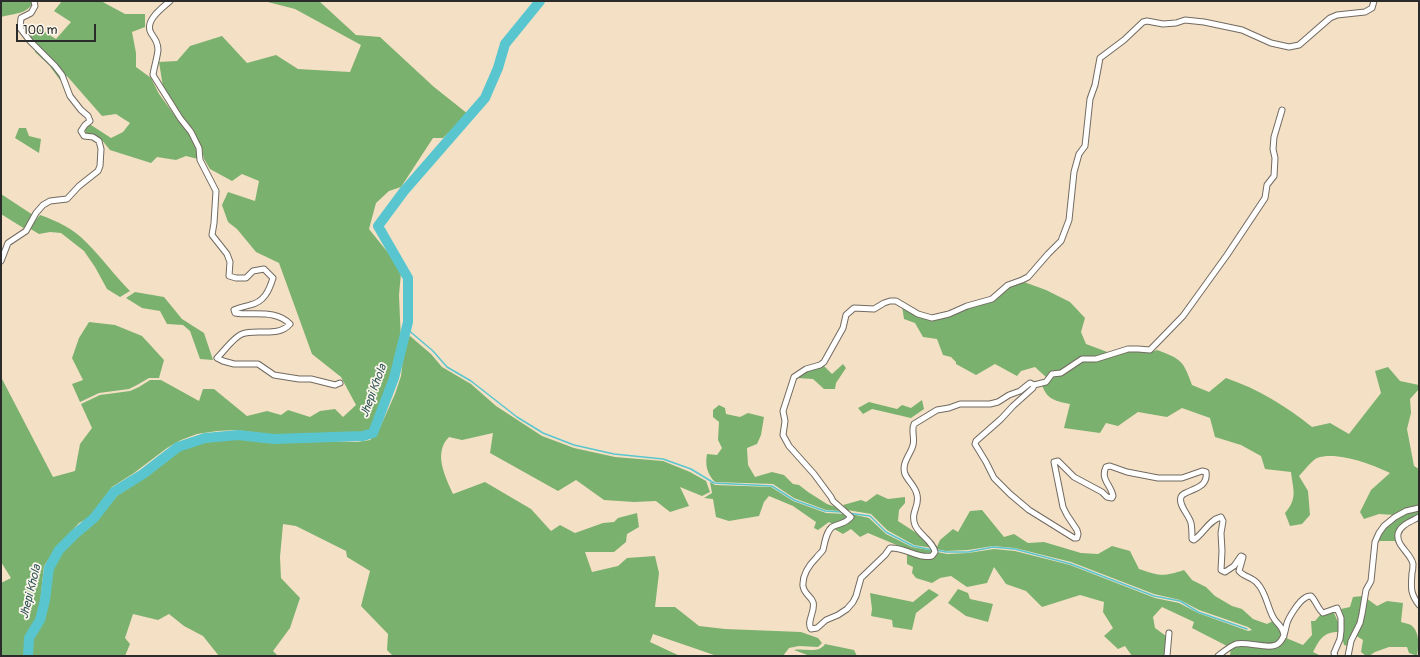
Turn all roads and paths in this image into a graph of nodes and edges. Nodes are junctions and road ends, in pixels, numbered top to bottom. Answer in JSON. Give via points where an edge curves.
{"nodes":[{"id":1,"x":34,"y":1,"type":"edge"},
{"id":2,"x":170,"y":1,"type":"edge"},
{"id":3,"x":1374,"y":1,"type":"edge"},
{"id":4,"x":1282,"y":110,"type":"dead end"},
{"id":5,"x":1,"y":261,"type":"edge"},
{"id":6,"x":340,"y":383,"type":"dead end"},
{"id":7,"x":1034,"y":385,"type":"junction"},
{"id":8,"x":1419,"y":508,"type":"edge"},
{"id":9,"x":1419,"y":517,"type":"edge"},
{"id":10,"x":1419,"y":605,"type":"edge"},
{"id":11,"x":1169,"y":632,"type":"dead end"},
{"id":12,"x":1284,"y":636,"type":"junction"},
{"id":13,"x":1167,"y":656,"type":"edge"},
{"id":14,"x":1218,"y":656,"type":"edge"},
{"id":15,"x":1335,"y":656,"type":"edge"},
{"id":16,"x":1348,"y":656,"type":"edge"}],
"edges":[{"from":1,"to":5,"type":"street","via":[[35,6],[31,13],[21,18],[20,28],[62,75],[70,96],[88,116],[90,121],[81,131],[84,136],[99,141],[100,166],[98,171],[67,199],[50,201],[43,205],[26,231],[8,243]]},
{"from":2,"to":6,"type":"street","via":[[155,15],[150,24],[150,32],[157,41],[158,50],[153,75],[191,132],[199,148],[200,160],[216,191],[212,235],[230,262],[229,276],[246,278],[253,271],[264,269],[273,278],[262,300],[240,307],[234,310],[235,313],[272,314],[285,318],[290,324],[279,331],[243,333],[217,358],[234,364],[258,364],[274,375],[311,379],[335,385]]},
{"from":3,"to":7,"type":"street","via":[[1372,8],[1365,12],[1330,18],[1299,45],[1289,47],[1271,43],[1242,30],[1204,22],[1143,22],[1100,58],[1090,99],[1085,146],[1075,165],[1069,220],[1061,241],[1028,277],[1008,285],[992,299],[932,318],[925,317],[896,301],[874,308],[854,308],[846,315],[843,328],[824,362],[794,376],[783,411],[784,434],[789,446],[814,474],[837,506],[851,517],[847,522],[831,528],[822,551],[806,572],[804,591],[813,602],[811,628],[815,629],[838,615],[853,602],[861,578],[890,548],[927,557],[935,552],[915,526],[913,516],[918,495],[905,474],[905,460],[914,442],[912,426],[937,410],[960,404],[994,404],[1030,383]]},
{"from":4,"to":7,"type":"street","via":[[1274,137],[1274,176],[1267,185],[1265,198],[1183,316],[1150,350],[1128,349],[1096,359],[1082,359],[1061,373],[1052,374],[1046,382]]},
{"from":7,"to":12,"type":"street","via":[[1001,420],[976,441],[994,478],[1029,510],[1077,538],[1077,530],[1063,507],[1054,462],[1058,461],[1074,477],[1112,498],[1112,492],[1105,480],[1106,467],[1158,478],[1182,478],[1206,472],[1199,488],[1181,496],[1181,502],[1191,523],[1192,539],[1199,537],[1208,526],[1221,517],[1221,570],[1229,570],[1241,556],[1243,557],[1239,571],[1261,587],[1273,618],[1283,629]]},
{"from":8,"to":16,"type":"street","via":[[1395,516],[1379,533],[1375,542],[1371,581],[1366,590],[1360,623],[1351,641]]},
{"from":9,"to":10,"type":"street","via":[[1408,522],[1398,534],[1399,541],[1413,565],[1411,588]]},
{"from":11,"to":13,"type":"street"},
{"from":12,"to":14,"type":"street","via":[[1280,643],[1274,646],[1236,644]]},
{"from":12,"to":15,"type":"street","via":[[1291,615],[1304,598],[1311,596],[1321,612],[1337,608],[1340,614],[1340,639]]}]}
